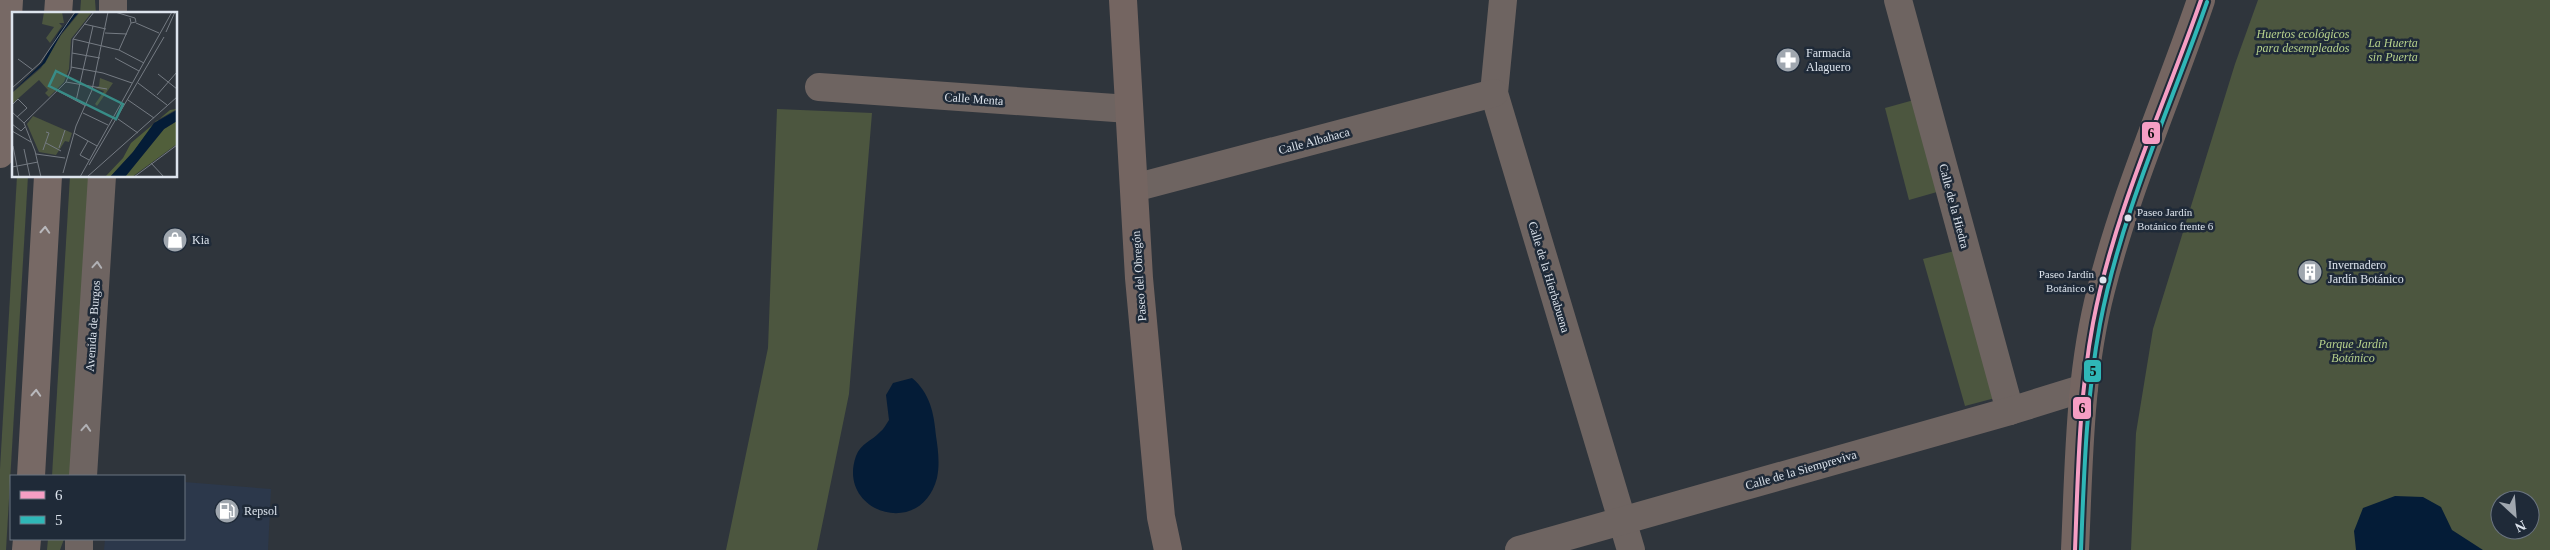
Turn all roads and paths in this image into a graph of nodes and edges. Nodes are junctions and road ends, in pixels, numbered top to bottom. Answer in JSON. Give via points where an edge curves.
{"nodes":[{"id":1,"x":9,"y":0,"type":"edge"},
{"id":2,"x":1123,"y":0,"type":"edge"},
{"id":3,"x":1503,"y":0,"type":"edge"},
{"id":4,"x":1898,"y":0,"type":"edge"},
{"id":5,"x":2201,"y":0,"type":"edge"},
{"id":6,"x":820,"y":88,"type":"dead end"},
{"id":7,"x":1494,"y":94,"type":"junction"},
{"id":8,"x":1129,"y":109,"type":"junction"},
{"id":9,"x":0,"y":154,"type":"edge"},
{"id":10,"x":48,"y":178,"type":"edge"},
{"id":11,"x":102,"y":178,"type":"edge"},
{"id":12,"x":1134,"y":188,"type":"junction"},
{"id":13,"x":2084,"y":388,"type":"junction"},
{"id":14,"x":2010,"y":411,"type":"junction"},
{"id":15,"x":31,"y":475,"type":"edge"},
{"id":16,"x":83,"y":475,"type":"edge"},
{"id":17,"x":1623,"y":520,"type":"junction"},
{"id":18,"x":1168,"y":550,"type":"edge"},
{"id":19,"x":1519,"y":550,"type":"edge"},
{"id":20,"x":1631,"y":550,"type":"edge"},
{"id":21,"x":2075,"y":550,"type":"edge"}],
"edges":[{"from":1,"to":9,"type":"highway"},
{"from":2,"to":8,"type":"street","name":"Paseo del Obregón"},
{"from":3,"to":7,"type":"street","name":"Calle de la Hierbabuena"},
{"from":4,"to":14,"type":"street","name":"Calle de la Hiedra"},
{"from":5,"to":13,"type":"street","via":[[2125,205],[2100,291]]},
{"from":6,"to":8,"type":"street","name":"Calle Menta"},
{"from":7,"to":12,"type":"street","name":"Calle Albahaca"},
{"from":7,"to":17,"type":"street","name":"Calle de la Hierbabuena"},
{"from":8,"to":12,"type":"street","name":"Paseo del Obregón"},
{"from":15,"to":10,"type":"highway","one_way":true},
{"from":16,"to":11,"type":"street","name":"Avenida de Burgos","one_way":true},
{"from":12,"to":18,"type":"street","name":"Paseo del Obregón","via":[[1161,517]]},
{"from":13,"to":14,"type":"street","name":"Calle de la Siempreviva"},
{"from":13,"to":21,"type":"street"},
{"from":14,"to":17,"type":"street","name":"Calle de la Siempreviva"},
{"from":17,"to":19,"type":"street","name":"Calle de la Siempreviva"},
{"from":17,"to":20,"type":"street","name":"Calle de la Hierbabuena"}]}
